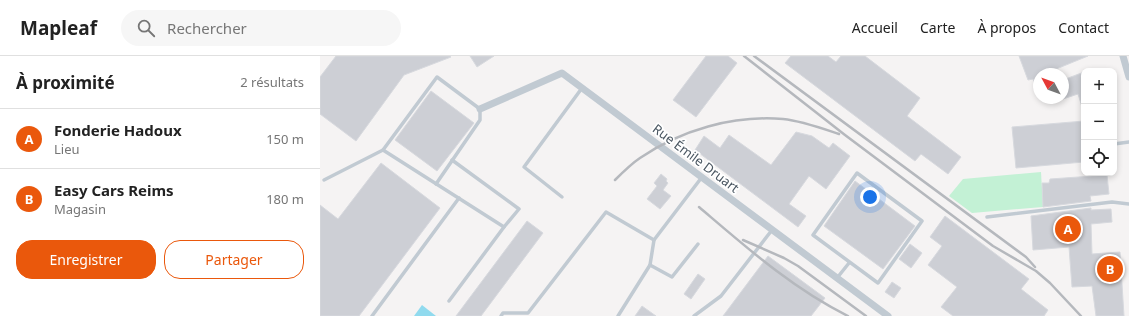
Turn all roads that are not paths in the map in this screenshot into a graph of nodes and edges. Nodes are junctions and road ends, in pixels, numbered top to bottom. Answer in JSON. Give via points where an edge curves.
{"nodes":[{"id":1,"x":1123,"y":56,"type":"edge"},
{"id":2,"x":1129,"y":77,"type":"edge"},
{"id":3,"x":582,"y":88,"type":"junction"},
{"id":4,"x":480,"y":109,"type":"junction"},
{"id":5,"x":1129,"y":142,"type":"edge"},
{"id":6,"x":1117,"y":144,"type":"edge"},
{"id":7,"x":383,"y":150,"type":"junction"},
{"id":8,"x":452,"y":160,"type":"junction"},
{"id":9,"x":702,"y":177,"type":"junction"},
{"id":10,"x":324,"y":180,"type":"dead end"},
{"id":11,"x":436,"y":184,"type":"junction"},
{"id":12,"x":562,"y":197,"type":"dead end"},
{"id":13,"x":459,"y":198,"type":"junction"},
{"id":14,"x":1129,"y":204,"type":"edge"},
{"id":15,"x":987,"y":217,"type":"dead end"},
{"id":16,"x":504,"y":227,"type":"junction"},
{"id":17,"x":772,"y":230,"type":"junction"},
{"id":18,"x":654,"y":240,"type":"junction"},
{"id":19,"x":698,"y":244,"type":"dead end"},
{"id":20,"x":849,"y":263,"type":"junction"},
{"id":21,"x":650,"y":265,"type":"junction"},
{"id":22,"x":837,"y":278,"type":"junction"},
{"id":23,"x":449,"y":301,"type":"dead end"},
{"id":24,"x":372,"y":316,"type":"edge"},
{"id":25,"x":501,"y":316,"type":"edge"},
{"id":26,"x":618,"y":316,"type":"edge"},
{"id":27,"x":694,"y":316,"type":"edge"},
{"id":28,"x":888,"y":316,"type":"edge"}],
"edges":[{"from":1,"to":2,"type":"street"},
{"from":3,"to":4,"type":"street","name":"Rue Émile Druart","via":[[562,73]]},
{"from":3,"to":9,"type":"street","name":"Rue Émile Druart"},
{"from":3,"to":12,"type":"lane","via":[[524,167]]},
{"from":4,"to":7,"type":"lane","via":[[437,77]]},
{"from":4,"to":8,"type":"lane","via":[[480,120]]},
{"from":5,"to":6,"type":"lane"},
{"from":7,"to":10,"type":"lane"},
{"from":7,"to":11,"type":"lane"},
{"from":8,"to":11,"type":"lane"},
{"from":8,"to":16,"type":"lane","via":[[519,209]]},
{"from":9,"to":17,"type":"street","name":"Rue Émile Druart"},
{"from":9,"to":18,"type":"lane"},
{"from":11,"to":13,"type":"lane"},
{"from":13,"to":16,"type":"lane"},
{"from":13,"to":24,"type":"lane"},
{"from":14,"to":15,"type":"lane","via":[[1112,202]]},
{"from":16,"to":23,"type":"lane"},
{"from":17,"to":22,"type":"street","name":"Rue Émile Druart"},
{"from":17,"to":27,"type":"lane","via":[[721,296]]},
{"from":18,"to":21,"type":"lane"},
{"from":18,"to":25,"type":"lane","via":[[606,212],[528,313],[503,313]]},
{"from":19,"to":21,"type":"lane","via":[[672,277]]},
{"from":20,"to":20,"type":"lane","via":[[813,235],[857,173],[922,221],[878,283]]},
{"from":20,"to":22,"type":"lane"},
{"from":21,"to":26,"type":"lane"},
{"from":22,"to":28,"type":"street","name":"Rue Émile Druart"}]}
